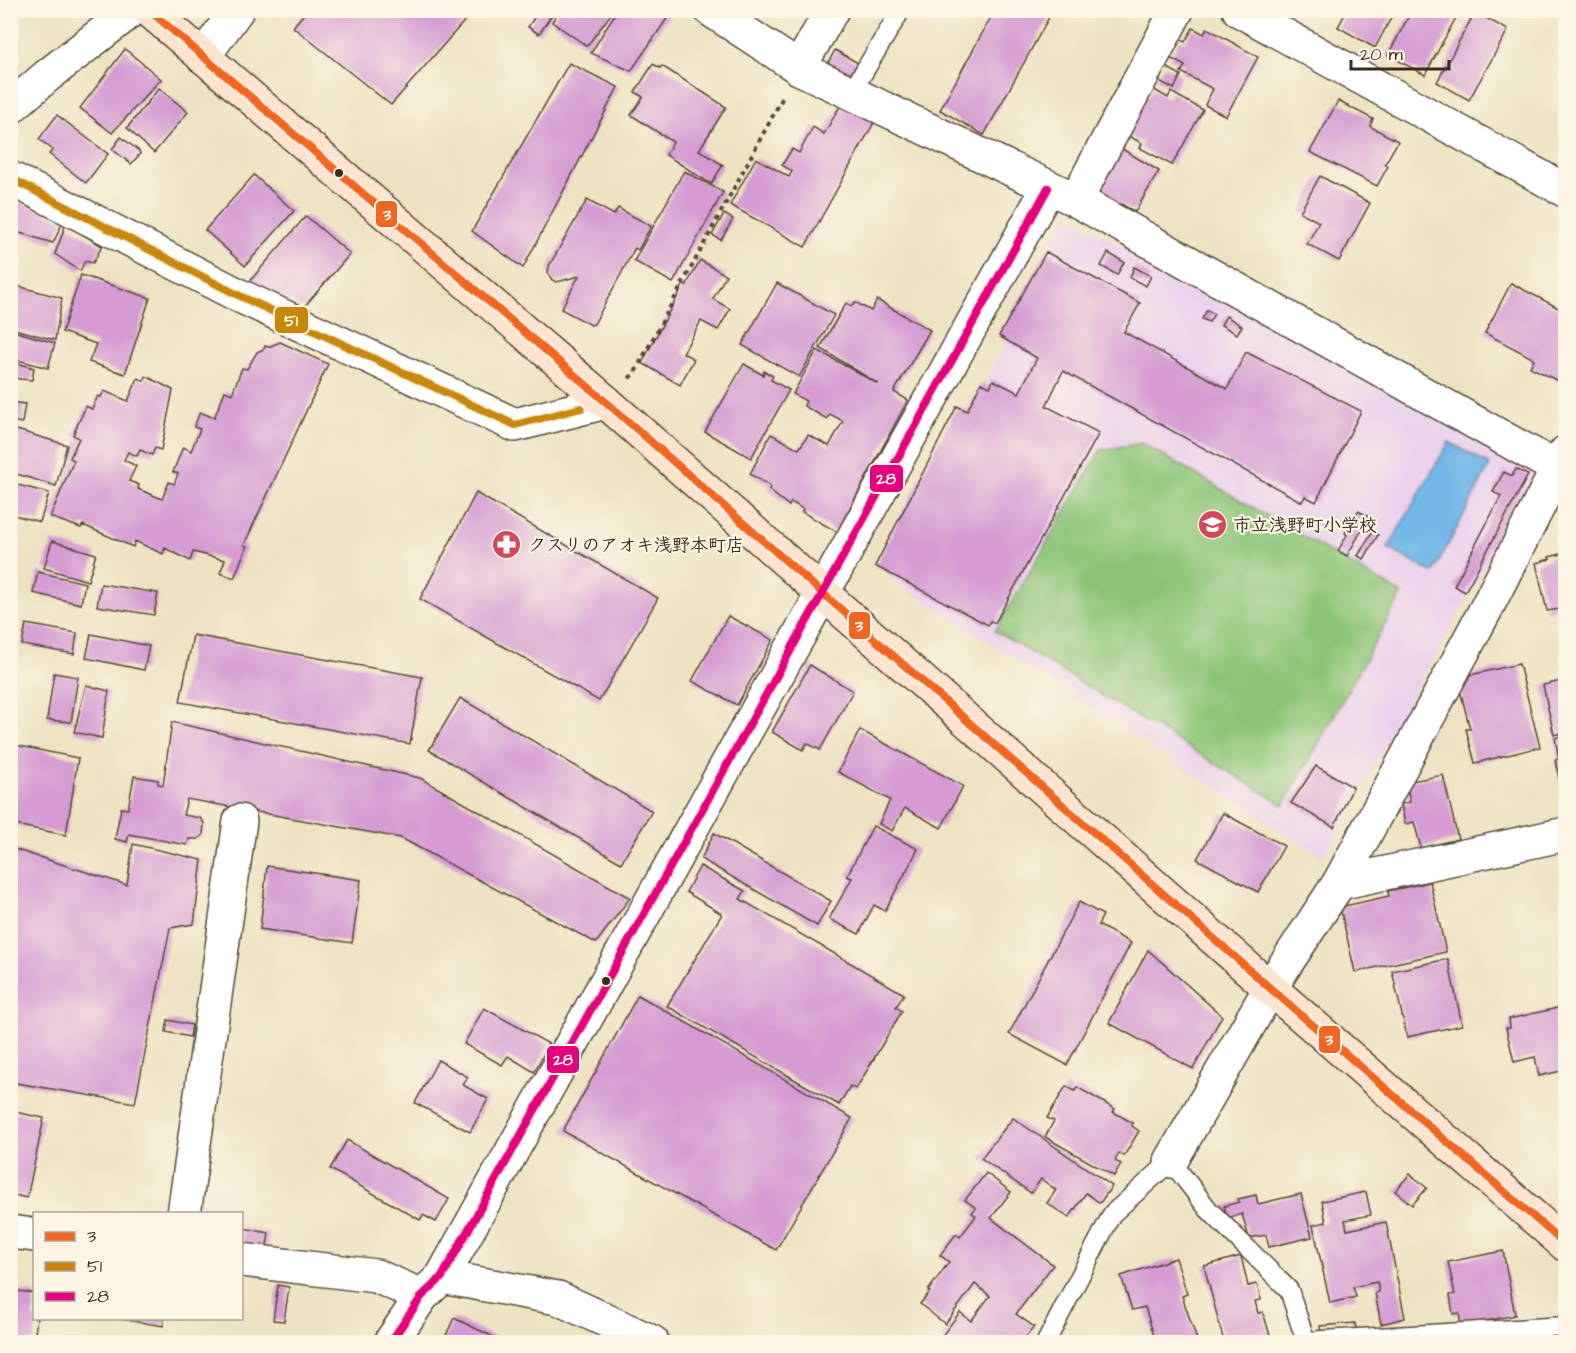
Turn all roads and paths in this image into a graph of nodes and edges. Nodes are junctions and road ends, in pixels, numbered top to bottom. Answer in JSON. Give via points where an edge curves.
{"nodes":[{"id":1,"x":132,"y":10,"type":"edge"},
{"id":2,"x":149,"y":10,"type":"edge"},
{"id":3,"x":237,"y":10,"type":"edge"},
{"id":4,"x":711,"y":10,"type":"edge"},
{"id":5,"x":832,"y":10,"type":"edge"},
{"id":6,"x":901,"y":10,"type":"edge"},
{"id":7,"x":1177,"y":10,"type":"edge"},
{"id":8,"x":1239,"y":10,"type":"edge"},
{"id":9,"x":203,"y":57,"type":"junction"},
{"id":10,"x":799,"y":68,"type":"junction"},
{"id":11,"x":851,"y":93,"type":"junction"},
{"id":12,"x":10,"y":108,"type":"edge"},
{"id":13,"x":10,"y":178,"type":"edge"},
{"id":14,"x":1566,"y":191,"type":"edge"},
{"id":15,"x":1062,"y":194,"type":"junction"},
{"id":16,"x":606,"y":402,"type":"junction"},
{"id":17,"x":1562,"y":464,"type":"edge"},
{"id":18,"x":822,"y":592,"type":"junction"},
{"id":19,"x":240,"y":821,"type":"dead end"},
{"id":20,"x":1566,"y":834,"type":"edge"},
{"id":21,"x":1339,"y":883,"type":"junction"},
{"id":22,"x":1270,"y":988,"type":"junction"},
{"id":23,"x":1171,"y":1161,"type":"junction"},
{"id":24,"x":184,"y":1212,"type":"edge"},
{"id":25,"x":10,"y":1232,"type":"edge"},
{"id":26,"x":33,"y":1235,"type":"edge"},
{"id":27,"x":1566,"y":1245,"type":"edge"},
{"id":28,"x":243,"y":1260,"type":"edge"},
{"id":29,"x":432,"y":1287,"type":"junction"},
{"id":30,"x":1566,"y":1326,"type":"edge"},
{"id":31,"x":393,"y":1342,"type":"edge"},
{"id":32,"x":652,"y":1342,"type":"edge"},
{"id":33,"x":1046,"y":1342,"type":"edge"},
{"id":34,"x":1306,"y":1342,"type":"edge"}],
"edges":[{"from":1,"to":12,"type":"street"},
{"from":2,"to":9,"type":"main road"},
{"from":3,"to":9,"type":"street"},
{"from":4,"to":10,"type":"street"},
{"from":5,"to":10,"type":"street"},
{"from":6,"to":11,"type":"lane"},
{"from":7,"to":15,"type":"street"},
{"from":8,"to":14,"type":"street"},
{"from":9,"to":16,"type":"main road"},
{"from":10,"to":11,"type":"street"},
{"from":10,"to":16,"type":"path","via":[[634,374]]},
{"from":11,"to":15,"type":"street"},
{"from":13,"to":16,"type":"street","via":[[240,296],[515,425]]},
{"from":15,"to":17,"type":"street"},
{"from":15,"to":18,"type":"street"},
{"from":16,"to":18,"type":"main road"},
{"from":17,"to":21,"type":"street"},
{"from":18,"to":22,"type":"main road"},
{"from":18,"to":29,"type":"street"},
{"from":19,"to":24,"type":"street"},
{"from":20,"to":21,"type":"street"},
{"from":21,"to":22,"type":"street"},
{"from":22,"to":23,"type":"street"},
{"from":22,"to":27,"type":"main road"},
{"from":23,"to":33,"type":"lane","via":[[1113,1214]]},
{"from":23,"to":34,"type":"lane","via":[[1208,1209],[1289,1290]]},
{"from":25,"to":26,"type":"street"},
{"from":28,"to":29,"type":"street","via":[[376,1276]]},
{"from":29,"to":31,"type":"street"},
{"from":29,"to":32,"type":"street","via":[[558,1298]]},
{"from":30,"to":34,"type":"lane"}]}
